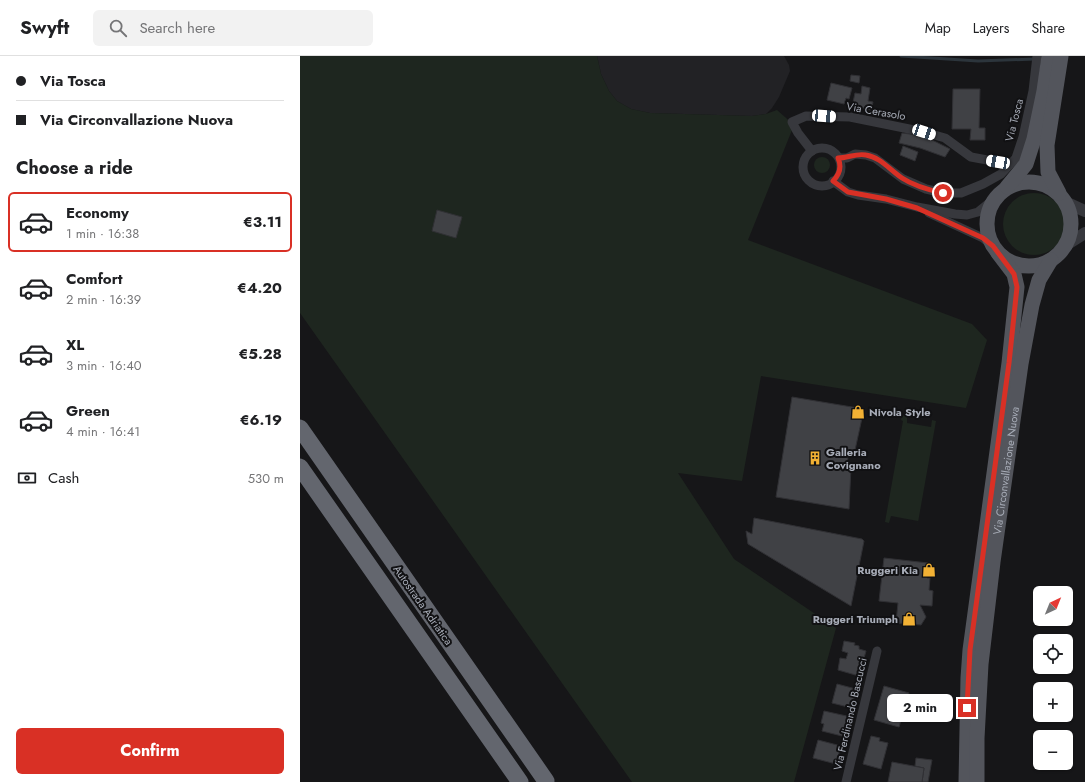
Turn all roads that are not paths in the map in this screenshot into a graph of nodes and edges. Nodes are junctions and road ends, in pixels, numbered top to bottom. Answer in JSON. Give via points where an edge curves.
{"nodes":[{"id":1,"x":1037,"y":56,"type":"edge"},
{"id":2,"x":1049,"y":56,"type":"edge"},
{"id":3,"x":1061,"y":56,"type":"edge"},
{"id":4,"x":1044,"y":91,"type":"junction"},
{"id":5,"x":812,"y":151,"type":"junction"},
{"id":6,"x":838,"y":158,"type":"junction"},
{"id":7,"x":998,"y":162,"type":"dead end"},
{"id":8,"x":833,"y":181,"type":"junction"},
{"id":9,"x":1006,"y":188,"type":"junction"},
{"id":10,"x":1062,"y":198,"type":"junction"},
{"id":11,"x":994,"y":199,"type":"junction"},
{"id":12,"x":917,"y":208,"type":"junction"},
{"id":13,"x":1085,"y":211,"type":"edge"},
{"id":14,"x":1085,"y":233,"type":"edge"},
{"id":15,"x":1066,"y":244,"type":"junction"},
{"id":16,"x":996,"y":249,"type":"junction"},
{"id":17,"x":1051,"y":260,"type":"junction"},
{"id":18,"x":300,"y":428,"type":"edge"},
{"id":19,"x":300,"y":467,"type":"edge"},
{"id":20,"x":877,"y":651,"type":"dead end"},
{"id":21,"x":546,"y":781,"type":"edge"},
{"id":22,"x":520,"y":782,"type":"edge"},
{"id":23,"x":846,"y":782,"type":"edge"},
{"id":24,"x":966,"y":782,"type":"edge"},
{"id":25,"x":977,"y":782,"type":"edge"}],
"edges":[{"from":1,"to":4,"type":"street","name":"Via Tosca"},
{"from":2,"to":4,"type":"main road"},
{"from":3,"to":4,"type":"main road"},
{"from":4,"to":6,"type":"street","name":"Via Tosca","via":[[1016,158],[1001,174],[961,193],[943,193],[926,189],[903,179],[876,158],[866,155],[855,154],[847,158]]},
{"from":4,"to":9,"type":"main road","via":[[1026,164]]},
{"from":4,"to":10,"type":"main road","via":[[1048,172]]},
{"from":5,"to":6,"type":"street","via":[[818,148],[830,149]]},
{"from":5,"to":7,"type":"street","name":"Via Cerasolo","via":[[792,122],[806,116],[850,117],[945,138],[971,157]]},
{"from":5,"to":8,"type":"street","via":[[807,155],[803,166],[807,177],[816,184],[828,184]]},
{"from":6,"to":8,"type":"street","via":[[840,173]]},
{"from":8,"to":12,"type":"street","via":[[848,192]]},
{"from":9,"to":10,"type":"main road","via":[[1030,182],[1046,185]]},
{"from":9,"to":11,"type":"main road"},
{"from":10,"to":13,"type":"street"},
{"from":10,"to":15,"type":"main road","via":[[1068,208],[1071,223]]},
{"from":11,"to":12,"type":"street","via":[[978,212],[967,215]]},
{"from":11,"to":16,"type":"main road","via":[[987,222],[989,239]]},
{"from":12,"to":16,"type":"street","via":[[983,238]]},
{"from":14,"to":15,"type":"street"},
{"from":15,"to":17,"type":"main road"},
{"from":16,"to":17,"type":"main road","via":[[1004,258],[1019,265],[1036,265]]},
{"from":16,"to":24,"type":"main road","name":"Via Circonvallazione Nuova","via":[[1014,274],[1017,287],[970,650]]},
{"from":17,"to":25,"type":"main road","name":"Via Circonvallazione Nuova","via":[[1039,280],[1032,305],[1021,364],[992,568],[982,657]]},
{"from":18,"to":21,"type":"highway","name":"Autostrada Adriatica"},
{"from":19,"to":22,"type":"highway","name":"Autostrada Adriatica"},
{"from":20,"to":23,"type":"street","name":"Via Ferdinando Bascucci"}]}
